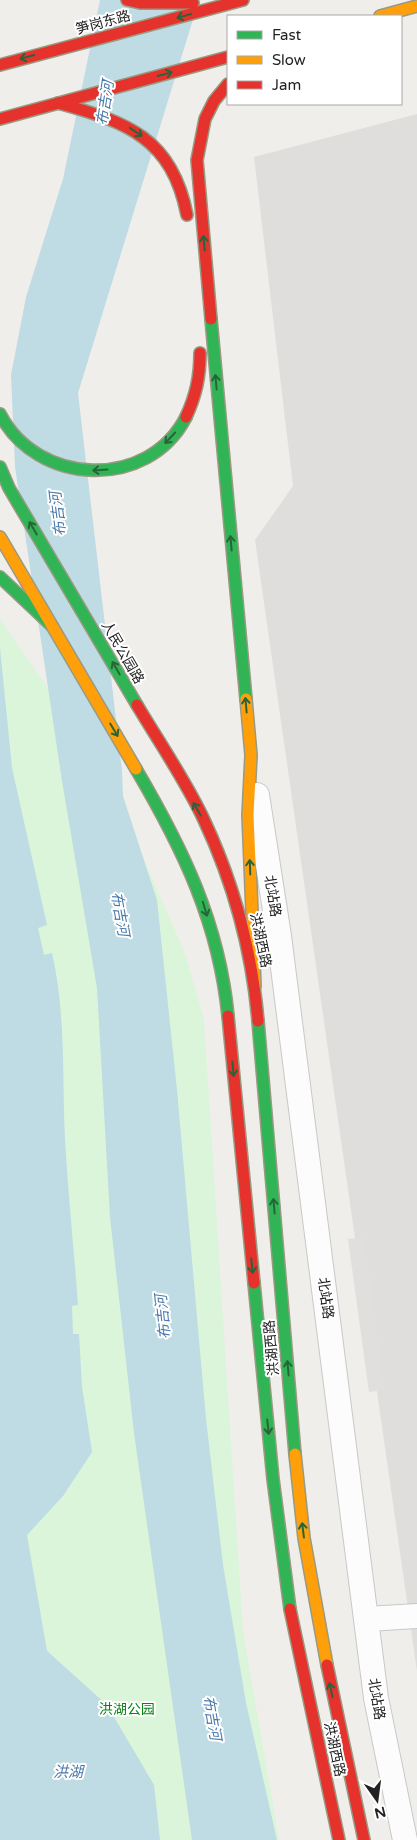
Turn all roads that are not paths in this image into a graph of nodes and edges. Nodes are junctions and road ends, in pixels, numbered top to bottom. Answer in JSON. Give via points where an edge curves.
{"nodes":[{"id":1,"x":127,"y":0,"type":"edge"},
{"id":2,"x":243,"y":0,"type":"edge"},
{"id":3,"x":232,"y":3,"type":"junction"},
{"id":4,"x":417,"y":6,"type":"edge"},
{"id":5,"x":384,"y":15,"type":"edge"},
{"id":6,"x":227,"y":57,"type":"edge"},
{"id":7,"x":0,"y":65,"type":"edge"},
{"id":8,"x":227,"y":85,"type":"edge"},
{"id":9,"x":58,"y":103,"type":"junction"},
{"id":10,"x":0,"y":119,"type":"edge"},
{"id":11,"x":188,"y":225,"type":"dead end"},
{"id":12,"x":199,"y":339,"type":"dead end"},
{"id":13,"x":0,"y":414,"type":"edge"},
{"id":14,"x":0,"y":467,"type":"edge"},
{"id":15,"x":0,"y":537,"type":"edge"},
{"id":16,"x":0,"y":576,"type":"edge"},
{"id":17,"x":52,"y":626,"type":"junction"},
{"id":18,"x":251,"y":755,"type":"junction"},
{"id":19,"x":218,"y":852,"type":"joint"},
{"id":20,"x":255,"y":986,"type":"junction"},
{"id":21,"x":417,"y":1616,"type":"edge"},
{"id":22,"x":367,"y":1619,"type":"junction"},
{"id":23,"x":339,"y":1840,"type":"edge"},
{"id":24,"x":364,"y":1840,"type":"edge"},
{"id":25,"x":405,"y":1840,"type":"edge"}],
"edges":[{"from":1,"to":3,"type":"main road","via":[[140,3]]},
{"from":2,"to":3,"type":"main road","name":"笋岗东路"},
{"from":3,"to":7,"type":"main road","name":"笋岗东路","one_way":true},
{"from":4,"to":5,"type":"main road"},
{"from":9,"to":6,"type":"main road","one_way":true},
{"from":18,"to":8,"type":"main road","one_way":true,"via":[[198,188],[198,138],[203,120]]},
{"from":9,"to":10,"type":"main road"},
{"from":9,"to":11,"type":"main road","one_way":true,"via":[[114,120],[157,147],[181,183]]},
{"from":12,"to":13,"type":"main road","one_way":true,"via":[[200,377],[194,404],[184,423],[164,445],[127,466],[82,471],[62,466],[18,440]]},
{"from":19,"to":14,"type":"main road","name":"人民公园路","one_way":true,"via":[[204,819]]},
{"from":15,"to":17,"type":"main road"},
{"from":16,"to":17,"type":"main road"},
{"from":17,"to":23,"type":"main road","name":"洪湖西路","one_way":true,"via":[[162,813],[205,906],[226,997],[282,1551],[294,1633]]},
{"from":20,"to":18,"type":"main road","one_way":true,"via":[[248,815]]},
{"from":18,"to":22,"type":"street","name":"北站路","via":[[279,936]]},
{"from":19,"to":20,"type":"main road","name":"洪湖西路","via":[[236,901]]},
{"from":24,"to":20,"type":"main road","name":"洪湖西路","one_way":true,"via":[[307,1566],[298,1494]]},
{"from":21,"to":22,"type":"street"},
{"from":22,"to":25,"type":"street","name":"北站路","via":[[376,1698]]}]}
